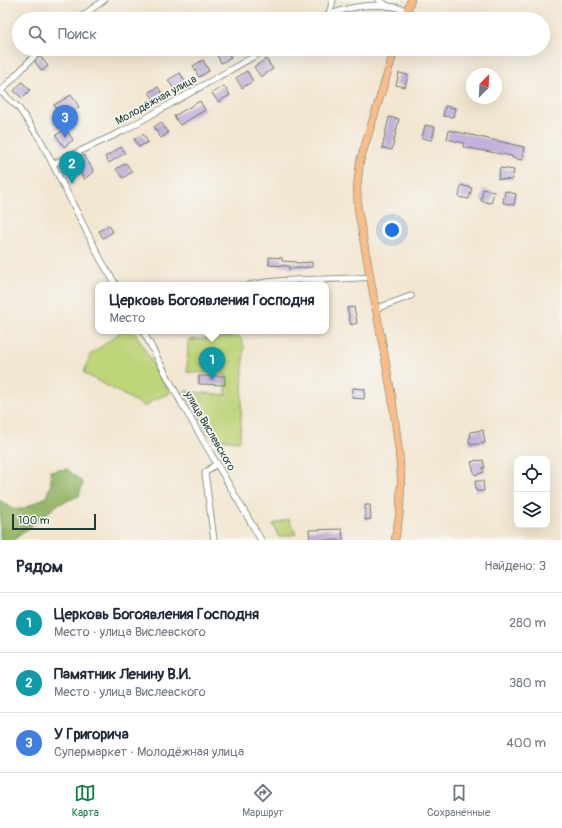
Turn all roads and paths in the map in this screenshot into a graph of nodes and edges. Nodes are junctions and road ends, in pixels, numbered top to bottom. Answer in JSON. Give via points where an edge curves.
{"nodes":[{"id":1,"x":104,"y":0,"type":"edge"},
{"id":2,"x":333,"y":0,"type":"edge"},
{"id":3,"x":379,"y":0,"type":"edge"},
{"id":4,"x":411,"y":0,"type":"edge"},
{"id":5,"x":388,"y":6,"type":"junction"},
{"id":6,"x":407,"y":10,"type":"joint"},
{"id":7,"x":88,"y":12,"type":"edge"},
{"id":8,"x":330,"y":12,"type":"edge"},
{"id":9,"x":337,"y":12,"type":"edge"},
{"id":10,"x":34,"y":56,"type":"edge"},
{"id":11,"x":255,"y":56,"type":"edge"},
{"id":12,"x":393,"y":56,"type":"edge"},
{"id":13,"x":0,"y":91,"type":"edge"},
{"id":14,"x":53,"y":164,"type":"junction"},
{"id":15,"x":370,"y":277,"type":"junction"},
{"id":16,"x":114,"y":282,"type":"edge"},
{"id":17,"x":264,"y":282,"type":"edge"},
{"id":18,"x":411,"y":296,"type":"dead end"},
{"id":19,"x":375,"y":309,"type":"junction"},
{"id":20,"x":145,"y":334,"type":"edge"},
{"id":21,"x":217,"y":463,"type":"junction"},
{"id":22,"x":214,"y":540,"type":"edge"},
{"id":23,"x":261,"y":540,"type":"edge"},
{"id":24,"x":396,"y":540,"type":"edge"}],
"edges":[{"from":1,"to":7,"type":"street"},
{"from":2,"to":8,"type":"street"},
{"from":3,"to":5,"type":"street"},
{"from":4,"to":6,"type":"main road"},
{"from":5,"to":6,"type":"street"},
{"from":5,"to":9,"type":"street","via":[[357,7]]},
{"from":10,"to":13,"type":"street"},
{"from":11,"to":14,"type":"street","name":"Молодёжная улица","via":[[123,131]]},
{"from":12,"to":15,"type":"main road","via":[[360,161],[357,188],[358,210]]},
{"from":13,"to":14,"type":"street","via":[[18,107],[40,139]]},
{"from":14,"to":16,"type":"street"},
{"from":15,"to":17,"type":"street"},
{"from":15,"to":19,"type":"main road"},
{"from":18,"to":19,"type":"street"},
{"from":19,"to":24,"type":"main road","via":[[392,397],[399,452],[400,511]]},
{"from":20,"to":21,"type":"street","name":"улица Вислевского"},
{"from":21,"to":22,"type":"street","via":[[206,473]]},
{"from":21,"to":23,"type":"street","name":"улица Вислевского"}]}
